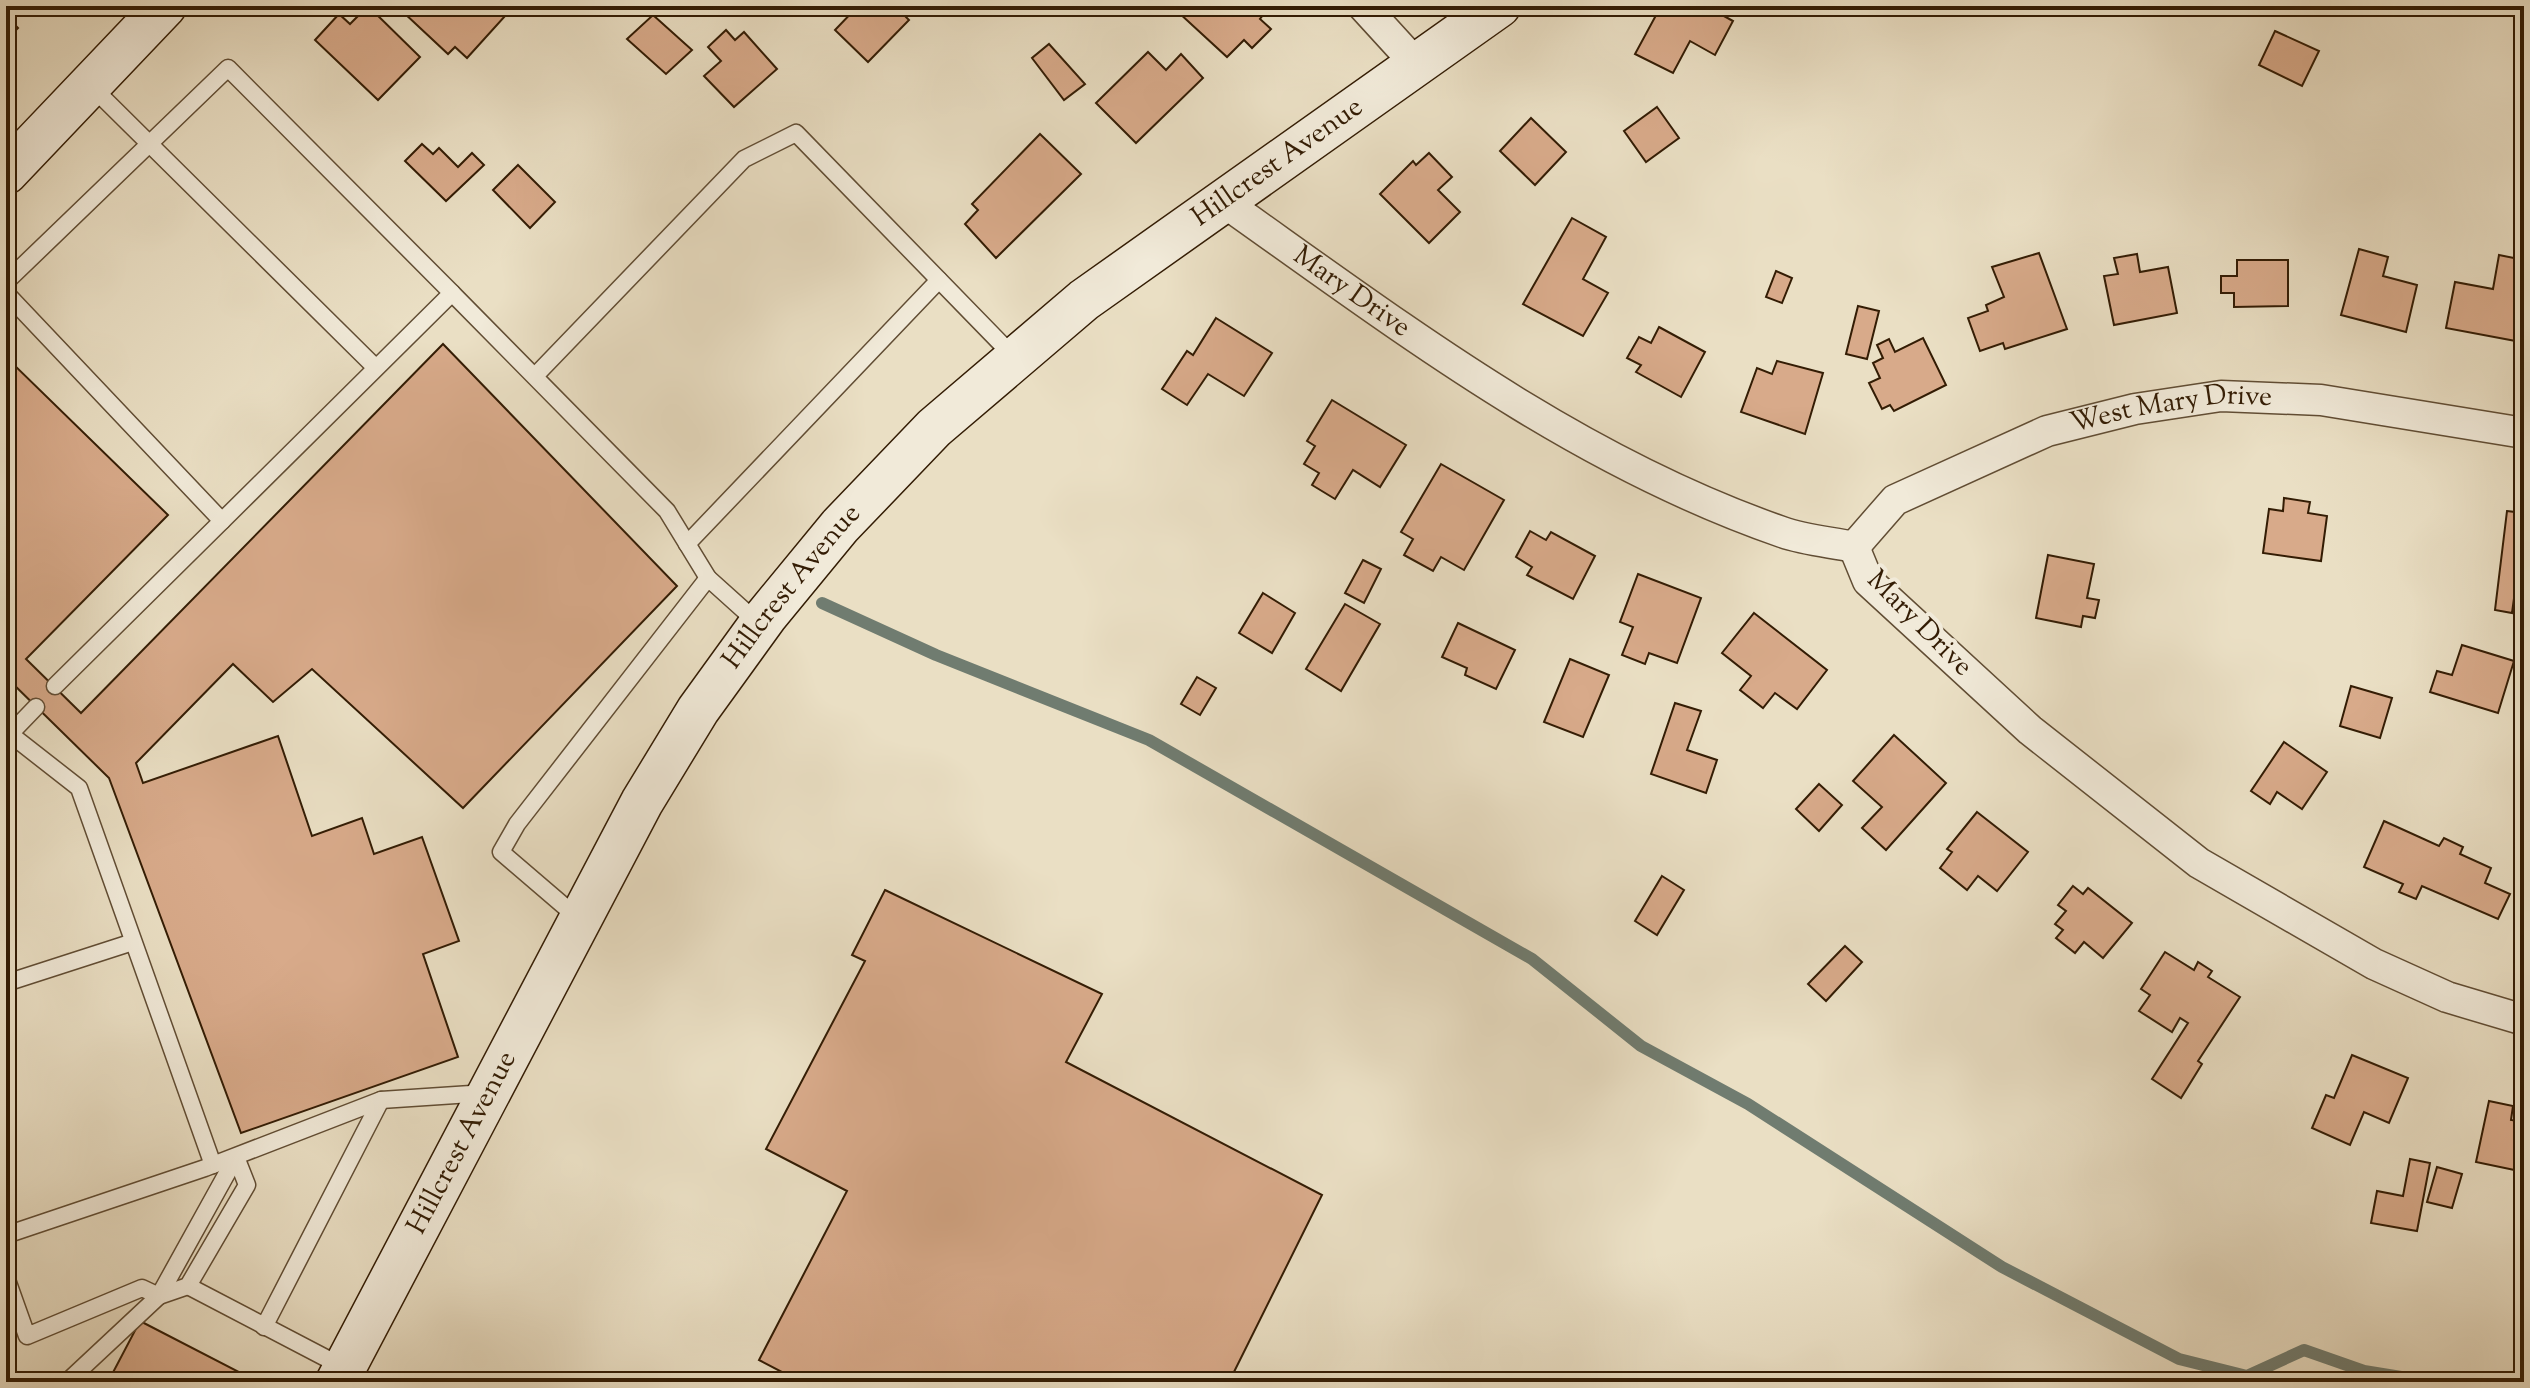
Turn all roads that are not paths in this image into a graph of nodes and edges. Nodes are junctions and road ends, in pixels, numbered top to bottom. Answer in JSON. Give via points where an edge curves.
{"nodes":[{"id":1,"x":165,"y":6,"type":"edge"},
{"id":2,"x":1363,"y":6,"type":"edge"},
{"id":3,"x":1499,"y":6,"type":"edge"},
{"id":4,"x":1416,"y":64,"type":"junction"},
{"id":5,"x":90,"y":85,"type":"junction"},
{"id":6,"x":151,"y":145,"type":"junction"},
{"id":7,"x":6,"y":173,"type":"edge"},
{"id":8,"x":1224,"y":202,"type":"junction"},
{"id":9,"x":939,"y":280,"type":"junction"},
{"id":10,"x":6,"y":282,"type":"edge"},
{"id":11,"x":6,"y":293,"type":"edge"},
{"id":12,"x":452,"y":293,"type":"junction"},
{"id":13,"x":1015,"y":358,"type":"junction"},
{"id":14,"x":375,"y":367,"type":"junction"},
{"id":15,"x":535,"y":376,"type":"junction"},
{"id":16,"x":2524,"y":433,"type":"edge"},
{"id":17,"x":222,"y":521,"type":"junction"},
{"id":18,"x":687,"y":544,"type":"junction"},
{"id":19,"x":1854,"y":547,"type":"junction"},
{"id":20,"x":708,"y":578,"type":"junction"},
{"id":21,"x":760,"y":624,"type":"junction"},
{"id":22,"x":55,"y":686,"type":"dead end"},
{"id":23,"x":36,"y":707,"type":"dead end"},
{"id":24,"x":7,"y":733,"type":"edge"},
{"id":25,"x":579,"y":919,"type":"junction"},
{"id":26,"x":133,"y":942,"type":"junction"},
{"id":27,"x":6,"y":983,"type":"edge"},
{"id":28,"x":2524,"y":1020,"type":"edge"},
{"id":29,"x":487,"y":1093,"type":"junction"},
{"id":30,"x":381,"y":1100,"type":"junction"},
{"id":31,"x":236,"y":1157,"type":"junction"},
{"id":32,"x":213,"y":1165,"type":"junction"},
{"id":33,"x":6,"y":1235,"type":"edge"},
{"id":34,"x":6,"y":1277,"type":"edge"},
{"id":35,"x":188,"y":1286,"type":"junction"},
{"id":36,"x":159,"y":1296,"type":"junction"},
{"id":37,"x":264,"y":1327,"type":"junction"},
{"id":38,"x":341,"y":1375,"type":"edge"},
{"id":39,"x":67,"y":1382,"type":"edge"}],
"edges":[{"from":1,"to":5,"type":"street"},
{"from":2,"to":4,"type":"street"},
{"from":3,"to":4,"type":"street","name":"Hillcrest Avenue"},
{"from":4,"to":8,"type":"street","name":"Hillcrest Avenue"},
{"from":5,"to":6,"type":"lane"},
{"from":5,"to":7,"type":"street"},
{"from":6,"to":10,"type":"lane"},
{"from":6,"to":12,"type":"lane","via":[[228,68]]},
{"from":6,"to":14,"type":"lane"},
{"from":8,"to":13,"type":"street","name":"Hillcrest Avenue","via":[[1084,300]]},
{"from":8,"to":19,"type":"street","name":"Mary Drive","via":[[1453,364],[1558,431],[1784,533]]},
{"from":9,"to":13,"type":"lane"},
{"from":9,"to":15,"type":"lane","via":[[796,133],[744,159]]},
{"from":9,"to":18,"type":"lane"},
{"from":11,"to":17,"type":"lane"},
{"from":12,"to":14,"type":"lane"},
{"from":12,"to":15,"type":"lane"},
{"from":13,"to":21,"type":"street","name":"Hillcrest Avenue","via":[[934,428],[840,526]]},
{"from":14,"to":17,"type":"lane"},
{"from":15,"to":18,"type":"lane","via":[[667,511]]},
{"from":16,"to":19,"type":"street","name":"West Mary Drive","via":[[2321,400],[2221,396],[2135,409],[2047,431],[1895,500]]},
{"from":17,"to":22,"type":"lane"},
{"from":18,"to":20,"type":"lane"},
{"from":19,"to":28,"type":"street","name":"Mary Drive","via":[[1868,581],[2018,719],[2199,863],[2374,964],[2447,997]]},
{"from":20,"to":21,"type":"lane"},
{"from":20,"to":25,"type":"lane","via":[[517,824],[501,852]]},
{"from":21,"to":25,"type":"street","name":"Hillcrest Avenue","via":[[698,710]]},
{"from":23,"to":24,"type":"lane"},
{"from":24,"to":26,"type":"lane","via":[[79,788]]},
{"from":25,"to":29,"type":"street","name":"Hillcrest Avenue"},
{"from":26,"to":27,"type":"lane"},
{"from":26,"to":32,"type":"lane"},
{"from":29,"to":30,"type":"lane"},
{"from":29,"to":38,"type":"street","name":"Hillcrest Avenue"},
{"from":30,"to":31,"type":"lane"},
{"from":30,"to":37,"type":"lane"},
{"from":31,"to":32,"type":"lane"},
{"from":31,"to":35,"type":"lane","via":[[247,1185]]},
{"from":31,"to":36,"type":"lane"},
{"from":32,"to":33,"type":"lane"},
{"from":34,"to":36,"type":"lane","via":[[27,1336],[142,1288]]},
{"from":35,"to":36,"type":"lane"},
{"from":35,"to":37,"type":"lane"},
{"from":36,"to":39,"type":"lane"},
{"from":37,"to":38,"type":"lane"}]}
